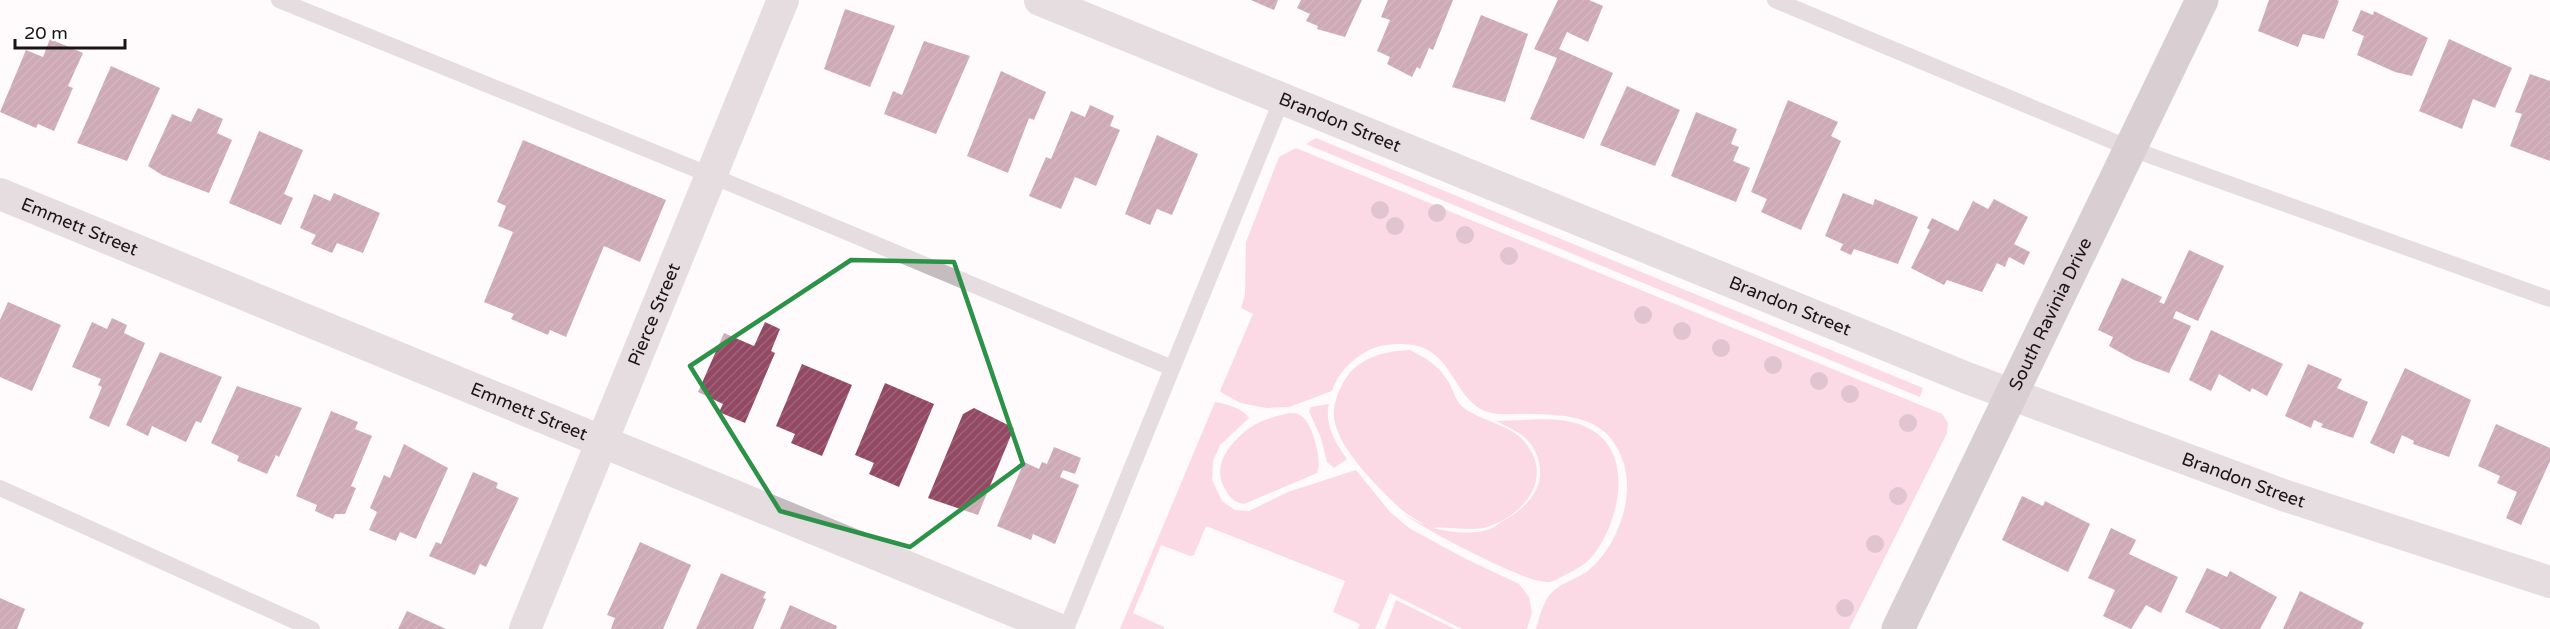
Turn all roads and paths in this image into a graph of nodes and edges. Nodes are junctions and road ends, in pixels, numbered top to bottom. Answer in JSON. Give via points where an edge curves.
{"nodes":[{"id":1,"x":279,"y":0,"type":"edge"},
{"id":2,"x":783,"y":0,"type":"edge"},
{"id":3,"x":1040,"y":0,"type":"edge"},
{"id":4,"x":1774,"y":0,"type":"edge"},
{"id":5,"x":2202,"y":0,"type":"edge"},
{"id":6,"x":1282,"y":99,"type":"junction"},
{"id":7,"x":2129,"y":148,"type":"junction"},
{"id":8,"x":710,"y":175,"type":"junction"},
{"id":9,"x":0,"y":194,"type":"edge"},
{"id":10,"x":2550,"y":299,"type":"edge"},
{"id":11,"x":1173,"y":368,"type":"junction"},
{"id":12,"x":2012,"y":396,"type":"junction"},
{"id":13,"x":603,"y":441,"type":"junction"},
{"id":14,"x":0,"y":488,"type":"edge"},
{"id":15,"x":2550,"y":582,"type":"edge"},
{"id":16,"x":312,"y":629,"type":"edge"},
{"id":17,"x":525,"y":629,"type":"edge"},
{"id":18,"x":1058,"y":629,"type":"edge"},
{"id":19,"x":1066,"y":629,"type":"edge"},
{"id":20,"x":1898,"y":629,"type":"edge"}],
"edges":[{"from":1,"to":8,"type":"lane"},
{"from":2,"to":8,"type":"street","name":"Pierce Street"},
{"from":3,"to":6,"type":"street","name":"Brandon Street"},
{"from":4,"to":7,"type":"lane"},
{"from":5,"to":7,"type":"street","name":"South Ravinia Drive"},
{"from":6,"to":11,"type":"lane"},
{"from":6,"to":12,"type":"street","name":"Brandon Street"},
{"from":7,"to":10,"type":"lane"},
{"from":7,"to":12,"type":"street","name":"South Ravinia Drive"},
{"from":8,"to":11,"type":"lane"},
{"from":8,"to":13,"type":"street","name":"Pierce Street"},
{"from":9,"to":13,"type":"street","name":"Emmett Street"},
{"from":11,"to":19,"type":"lane"},
{"from":12,"to":15,"type":"street","name":"Brandon Street","via":[[2286,496]]},
{"from":12,"to":20,"type":"street","name":"South Ravinia Drive"},
{"from":13,"to":17,"type":"street","name":"Pierce Street"},
{"from":13,"to":18,"type":"street","name":"Emmett Street"},
{"from":14,"to":16,"type":"lane"}]}
